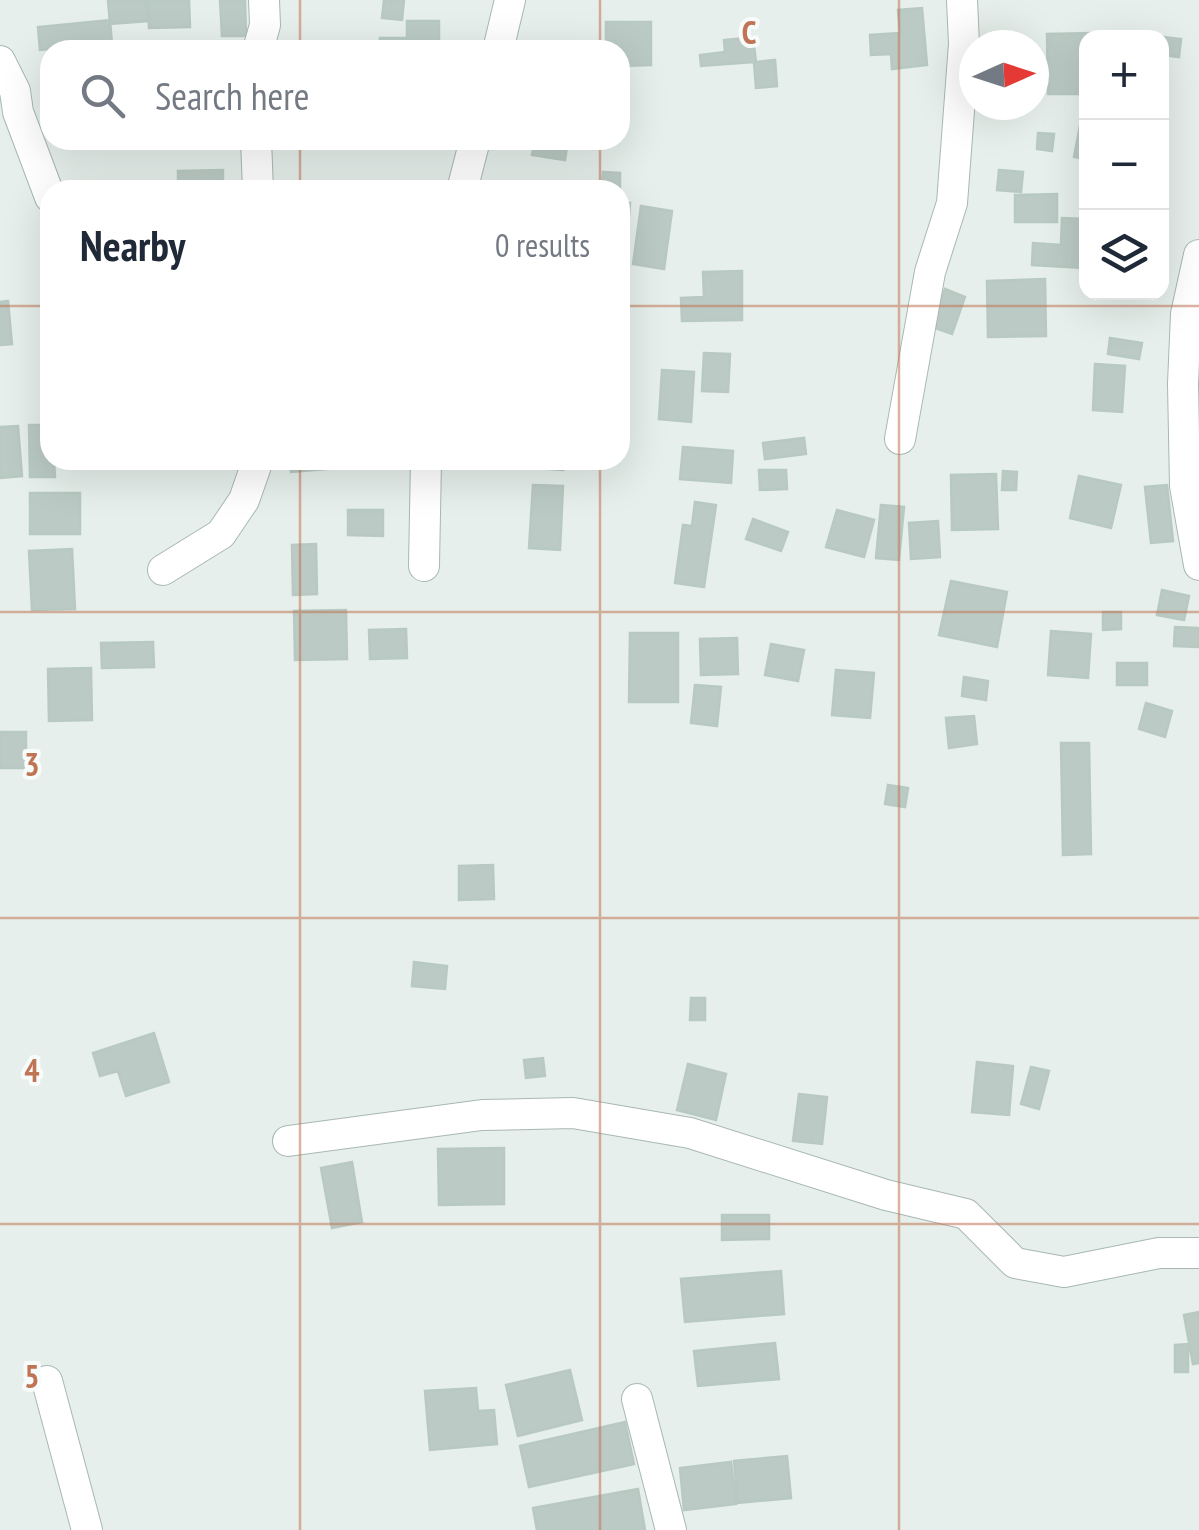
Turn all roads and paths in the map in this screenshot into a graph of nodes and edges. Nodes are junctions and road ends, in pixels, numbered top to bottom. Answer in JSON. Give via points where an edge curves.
{"nodes":[{"id":1,"x":264,"y":0,"type":"edge"},
{"id":2,"x":510,"y":0,"type":"edge"},
{"id":3,"x":962,"y":0,"type":"edge"},
{"id":4,"x":261,"y":40,"type":"edge"},
{"id":5,"x":500,"y":40,"type":"edge"},
{"id":6,"x":0,"y":61,"type":"edge"},
{"id":7,"x":256,"y":150,"type":"edge"},
{"id":8,"x":472,"y":150,"type":"edge"},
{"id":9,"x":43,"y":180,"type":"edge"},
{"id":10,"x":258,"y":180,"type":"edge"},
{"id":11,"x":465,"y":180,"type":"edge"},
{"id":12,"x":1199,"y":255,"type":"edge"},
{"id":13,"x":900,"y":439,"type":"dead end"},
{"id":14,"x":254,"y":470,"type":"edge"},
{"id":15,"x":426,"y":470,"type":"edge"},
{"id":16,"x":1199,"y":565,"type":"edge"},
{"id":17,"x":424,"y":566,"type":"dead end"},
{"id":18,"x":163,"y":570,"type":"dead end"},
{"id":19,"x":288,"y":1141,"type":"dead end"},
{"id":20,"x":1199,"y":1253,"type":"edge"},
{"id":21,"x":46,"y":1381,"type":"dead end"},
{"id":22,"x":637,"y":1399,"type":"dead end"},
{"id":23,"x":87,"y":1530,"type":"edge"},
{"id":24,"x":671,"y":1530,"type":"edge"}],
"edges":[{"from":1,"to":4,"type":"street"},
{"from":2,"to":5,"type":"street"},
{"from":3,"to":13,"type":"street","via":[[952,202],[930,272]]},
{"from":6,"to":9,"type":"street"},
{"from":7,"to":10,"type":"street"},
{"from":8,"to":11,"type":"street"},
{"from":12,"to":16,"type":"street","via":[[1186,314],[1183,384],[1185,486]]},
{"from":14,"to":18,"type":"street","via":[[221,534]]},
{"from":15,"to":17,"type":"street"},
{"from":19,"to":20,"type":"street","via":[[482,1116],[573,1113],[690,1133],[966,1214],[1015,1263],[1064,1272]]},
{"from":21,"to":23,"type":"street"},
{"from":22,"to":24,"type":"street"}]}
